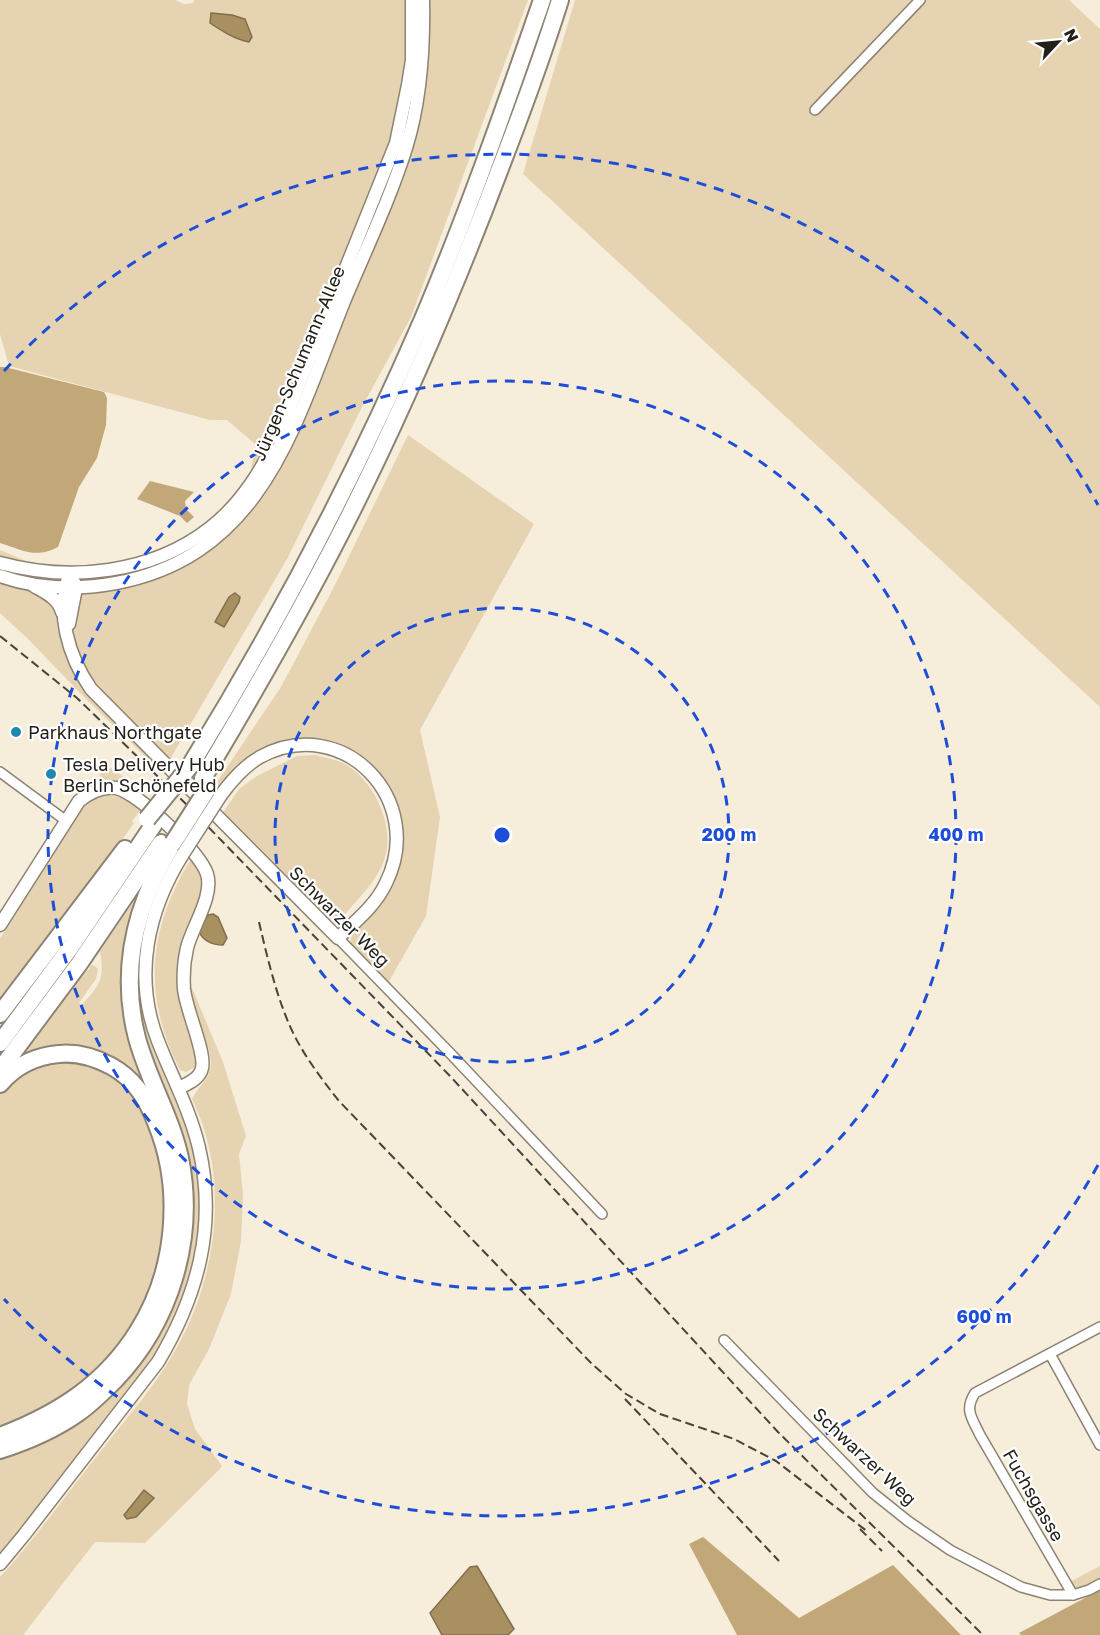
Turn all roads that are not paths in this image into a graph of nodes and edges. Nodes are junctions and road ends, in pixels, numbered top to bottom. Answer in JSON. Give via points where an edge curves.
{"nodes":[{"id":1,"x":412,"y":0,"type":"edge"},
{"id":2,"x":423,"y":0,"type":"edge"},
{"id":3,"x":542,"y":0,"type":"edge"},
{"id":4,"x":560,"y":0,"type":"edge"},
{"id":5,"x":920,"y":0,"type":"edge"},
{"id":6,"x":815,"y":110,"type":"dead end"},
{"id":7,"x":0,"y":563,"type":"edge"},
{"id":8,"x":70,"y":573,"type":"junction"},
{"id":9,"x":0,"y":576,"type":"edge"},
{"id":10,"x":31,"y":584,"type":"junction"},
{"id":11,"x":70,"y":587,"type":"junction"},
{"id":12,"x":64,"y":619,"type":"junction"},
{"id":13,"x":68,"y":634,"type":"junction"},
{"id":14,"x":0,"y":772,"type":"edge"},
{"id":15,"x":211,"y":786,"type":"junction"},
{"id":16,"x":65,"y":820,"type":"junction"},
{"id":17,"x":164,"y":835,"type":"junction"},
{"id":18,"x":0,"y":925,"type":"edge"},
{"id":19,"x":338,"y":938,"type":"junction"},
{"id":20,"x":0,"y":1014,"type":"edge"},
{"id":21,"x":0,"y":1043,"type":"edge"},
{"id":22,"x":0,"y":1070,"type":"edge"},
{"id":23,"x":0,"y":1084,"type":"edge"},
{"id":24,"x":179,"y":1088,"type":"junction"},
{"id":25,"x":602,"y":1214,"type":"dead end"},
{"id":26,"x":1100,"y":1327,"type":"edge"},
{"id":27,"x":724,"y":1340,"type":"dead end"},
{"id":28,"x":1050,"y":1354,"type":"junction"},
{"id":29,"x":0,"y":1436,"type":"edge"},
{"id":30,"x":1100,"y":1445,"type":"edge"},
{"id":31,"x":0,"y":1450,"type":"edge"},
{"id":32,"x":0,"y":1564,"type":"edge"},
{"id":33,"x":1100,"y":1584,"type":"edge"},
{"id":34,"x":1073,"y":1595,"type":"junction"}],
"edges":[{"from":1,"to":8,"type":"street","name":"Jürgen-Schumann-Allee","via":[[412,60],[396,143],[280,432],[258,476],[211,528],[191,541],[122,567]]},
{"from":2,"to":11,"type":"street","name":"Jürgen-Schumann-Allee","via":[[423,60],[406,147],[292,429],[265,483],[234,522],[175,563],[127,581]]},
{"from":3,"to":17,"type":"highway","bridge":true,"via":[[447,260],[399,373],[301,574],[190,766]]},
{"from":4,"to":15,"type":"highway","via":[[480,222],[405,400],[345,525],[234,726]]},
{"from":5,"to":6,"type":"street"},
{"from":7,"to":8,"type":"street","name":"Jürgen-Schumann-Allee"},
{"from":8,"to":11,"type":"street","name":"Schwarzer Weg"},
{"from":9,"to":10,"type":"street","name":"Jürgen-Schumann-Allee"},
{"from":10,"to":11,"type":"street","name":"Jürgen-Schumann-Allee"},
{"from":10,"to":12,"type":"street","via":[[60,604]]},
{"from":11,"to":12,"type":"street","name":"Schwarzer Weg"},
{"from":11,"to":13,"type":"street","name":"Schwarzer Weg"},
{"from":12,"to":13,"type":"street","name":"Schwarzer Weg"},
{"from":13,"to":19,"type":"street","name":"Schwarzer Weg","via":[[74,659],[91,688]]},
{"from":14,"to":16,"type":"street"},
{"from":15,"to":17,"type":"highway"},
{"from":15,"to":17,"type":"street","bridge":true},
{"from":15,"to":19,"type":"street","via":[[275,750],[308,745],[344,754],[377,779],[395,813],[395,861],[386,885]]},
{"from":16,"to":18,"type":"street"},
{"from":16,"to":24,"type":"street","via":[[79,801],[92,793],[110,788],[126,791],[143,802],[186,844],[208,876],[208,889],[187,947],[184,969],[188,1012],[202,1057],[202,1070]]},
{"from":17,"to":20,"type":"highway"},
{"from":17,"to":21,"type":"highway","via":[[77,939]]},
{"from":17,"to":22,"type":"highway","via":[[79,964]]},
{"from":17,"to":24,"type":"street","via":[[162,892],[149,933],[145,968],[148,1006],[157,1038]]},
{"from":17,"to":31,"type":"highway","via":[[137,922],[130,974],[137,1038],[180,1159],[184,1223],[176,1273],[157,1323],[128,1366],[80,1412],[48,1431]]},
{"from":19,"to":25,"type":"street","name":"Schwarzer Weg"},
{"from":23,"to":29,"type":"highway","via":[[22,1065],[43,1055],[61,1053],[84,1054],[121,1071],[146,1100],[161,1134],[172,1182],[171,1232],[160,1282],[145,1319],[119,1357],[80,1395]]},
{"from":24,"to":32,"type":"street","via":[[199,1148],[205,1197],[203,1246],[188,1305],[153,1368]]},
{"from":26,"to":28,"type":"street"},
{"from":27,"to":34,"type":"street","name":"Schwarzer Weg","via":[[873,1493],[932,1539],[1022,1587],[1050,1595]]},
{"from":28,"to":30,"type":"street"},
{"from":28,"to":34,"type":"street","name":"Fuchsgasse","via":[[975,1393],[969,1411]]},
{"from":33,"to":34,"type":"street","name":"Schwarzer Weg"}]}
